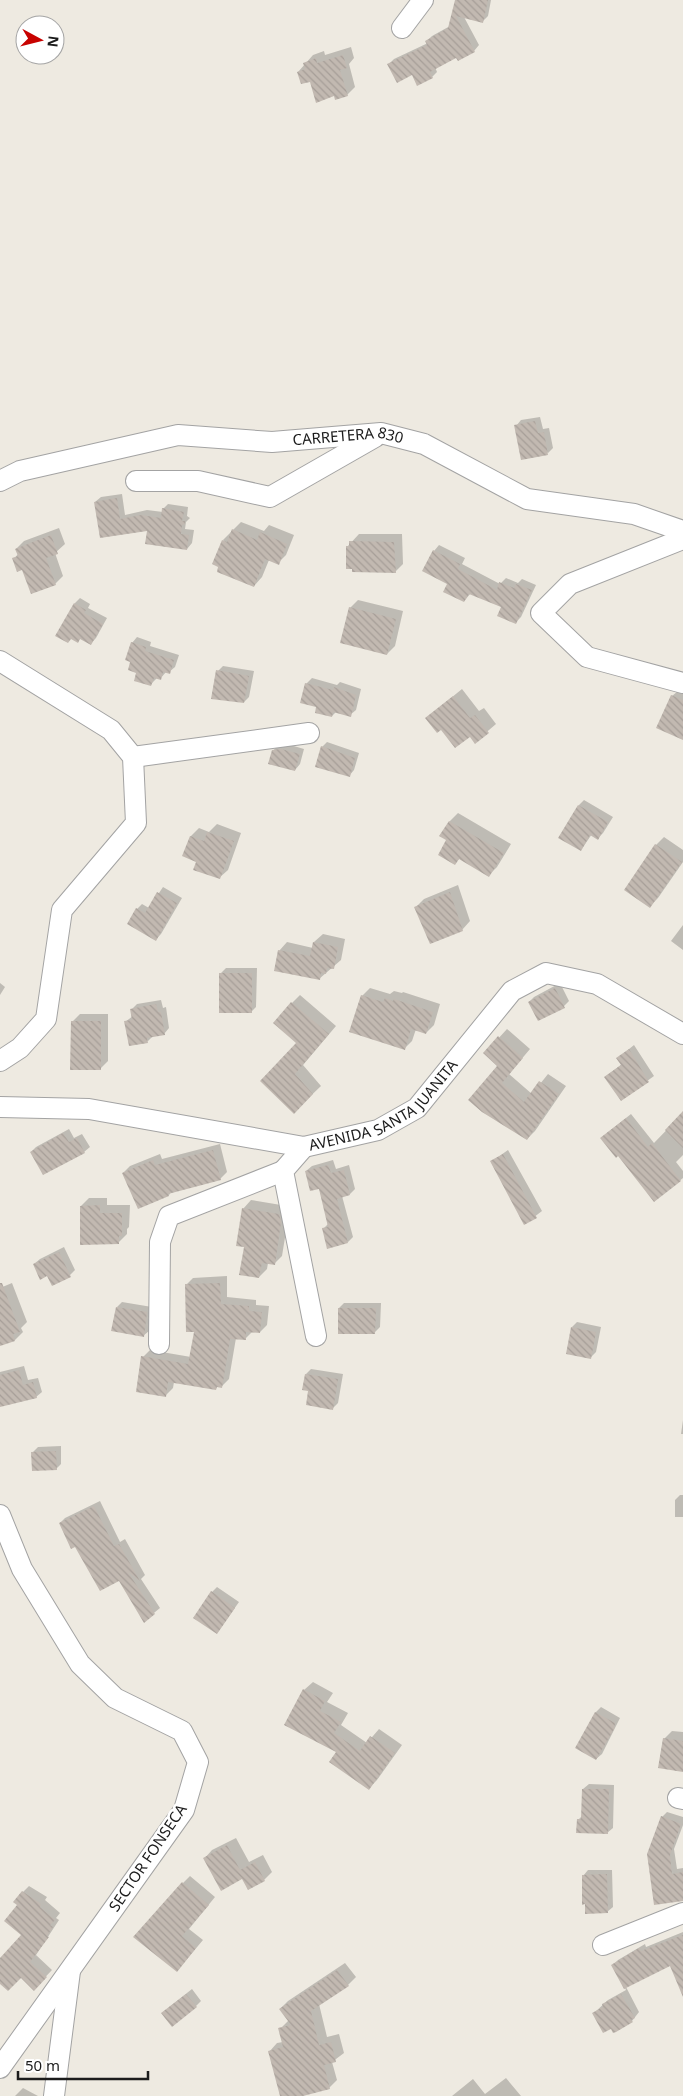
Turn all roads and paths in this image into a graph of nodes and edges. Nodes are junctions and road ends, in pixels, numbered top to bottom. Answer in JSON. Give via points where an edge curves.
{"nodes":[{"id":1,"x":424,"y":0,"type":"edge"},
{"id":2,"x":402,"y":28,"type":"dead end"},
{"id":3,"x":381,"y":433,"type":"junction"},
{"id":4,"x":0,"y":481,"type":"edge"},
{"id":5,"x":136,"y":481,"type":"dead end"},
{"id":6,"x":683,"y":531,"type":"edge"},
{"id":7,"x":683,"y":539,"type":"edge"},
{"id":8,"x":0,"y":661,"type":"edge"},
{"id":9,"x":683,"y":683,"type":"edge"},
{"id":10,"x":308,"y":734,"type":"dead end"},
{"id":11,"x":134,"y":757,"type":"junction"},
{"id":12,"x":683,"y":1034,"type":"edge"},
{"id":13,"x":0,"y":1061,"type":"edge"},
{"id":14,"x":0,"y":1107,"type":"edge"},
{"id":15,"x":304,"y":1146,"type":"junction"},
{"id":16,"x":283,"y":1170,"type":"junction"},
{"id":17,"x":316,"y":1336,"type":"dead end"},
{"id":18,"x":159,"y":1344,"type":"dead end"},
{"id":19,"x":0,"y":1515,"type":"edge"},
{"id":20,"x":683,"y":1913,"type":"edge"},
{"id":21,"x":603,"y":1945,"type":"dead end"},
{"id":22,"x":70,"y":1969,"type":"junction"},
{"id":23,"x":9,"y":2045,"type":"edge"},
{"id":24,"x":0,"y":2068,"type":"edge"},
{"id":25,"x":54,"y":2096,"type":"edge"}],
"edges":[{"from":1,"to":2,"type":"street"},
{"from":3,"to":4,"type":"street","name":"CARRETERA 830","via":[[272,442],[178,435],[20,471]]},
{"from":3,"to":5,"type":"street","via":[[270,497],[198,481]]},
{"from":3,"to":6,"type":"street","name":"CARRETERA 830","via":[[424,444],[526,499],[634,514]]},
{"from":7,"to":9,"type":"street","via":[[570,584],[541,613],[587,657]]},
{"from":8,"to":11,"type":"street","via":[[111,730]]},
{"from":10,"to":11,"type":"street"},
{"from":11,"to":13,"type":"street","via":[[136,823],[62,910],[46,1019],[20,1048]]},
{"from":12,"to":15,"type":"street","name":"AVENIDA SANTA JUANITA","via":[[598,984],[546,973],[512,991],[417,1108],[378,1130]]},
{"from":14,"to":15,"type":"street","name":"AVENIDA SANTA JUANITA","via":[[89,1109]]},
{"from":15,"to":16,"type":"street"},
{"from":16,"to":17,"type":"street"},
{"from":16,"to":18,"type":"street","via":[[170,1216],[160,1242]]},
{"from":19,"to":22,"type":"street","name":"SECTOR FONSECA","via":[[22,1569],[80,1664],[115,1698],[182,1731],[198,1762],[184,1810]]},
{"from":20,"to":21,"type":"street"},
{"from":22,"to":23,"type":"street","name":"SECTOR FONSECA"},
{"from":22,"to":25,"type":"street"},
{"from":23,"to":24,"type":"street","name":"SECTOR FONSECA"}]}
